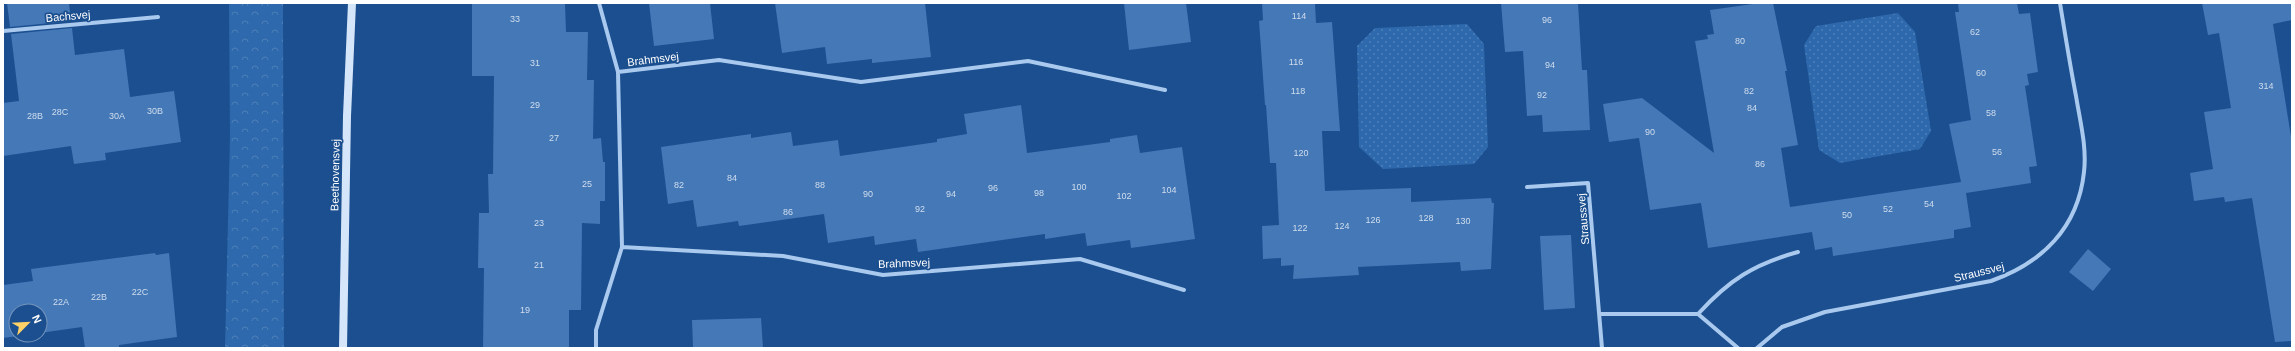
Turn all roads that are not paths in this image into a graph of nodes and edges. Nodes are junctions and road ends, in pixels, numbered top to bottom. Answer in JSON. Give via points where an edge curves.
{"nodes":[{"id":1,"x":352,"y":3,"type":"edge"},
{"id":2,"x":599,"y":3,"type":"edge"},
{"id":3,"x":2060,"y":3,"type":"edge"},
{"id":4,"x":158,"y":17,"type":"dead end"},
{"id":5,"x":3,"y":31,"type":"edge"},
{"id":6,"x":618,"y":72,"type":"junction"},
{"id":7,"x":1165,"y":90,"type":"dead end"},
{"id":8,"x":1527,"y":187,"type":"dead end"},
{"id":9,"x":622,"y":247,"type":"junction"},
{"id":10,"x":1798,"y":252,"type":"dead end"},
{"id":11,"x":1184,"y":290,"type":"dead end"},
{"id":12,"x":1600,"y":314,"type":"junction"},
{"id":13,"x":1698,"y":314,"type":"junction"},
{"id":14,"x":343,"y":348,"type":"edge"},
{"id":15,"x":596,"y":348,"type":"edge"},
{"id":16,"x":1602,"y":348,"type":"edge"},
{"id":17,"x":1738,"y":348,"type":"edge"},
{"id":18,"x":1757,"y":348,"type":"edge"}],
"edges":[{"from":1,"to":14,"type":"street","name":"Beethovensvej"},
{"from":2,"to":6,"type":"street","name":"Brahmsvej"},
{"from":3,"to":18,"type":"street","name":"Straussvej","via":[[2084,146],[2084,171],[2079,196],[2070,220],[2055,241],[2037,259],[2015,272],[1991,281],[1825,312],[1782,327]]},
{"from":4,"to":5,"type":"street","name":"Bachsvej"},
{"from":6,"to":7,"type":"street","name":"Brahmsvej","via":[[719,60],[861,82],[1028,62]]},
{"from":6,"to":9,"type":"street","name":"Brahmsvej"},
{"from":8,"to":12,"type":"street","name":"Straussvej","via":[[1588,183]]},
{"from":9,"to":11,"type":"street","name":"Brahmsvej","via":[[783,256],[883,275],[1080,259]]},
{"from":9,"to":15,"type":"street","name":"Brahmsvej","via":[[596,330]]},
{"from":10,"to":13,"type":"street","via":[[1770,260],[1742,274],[1718,291]]},
{"from":12,"to":13,"type":"street"},
{"from":12,"to":16,"type":"street","name":"Straussvej"},
{"from":13,"to":17,"type":"street"}]}
